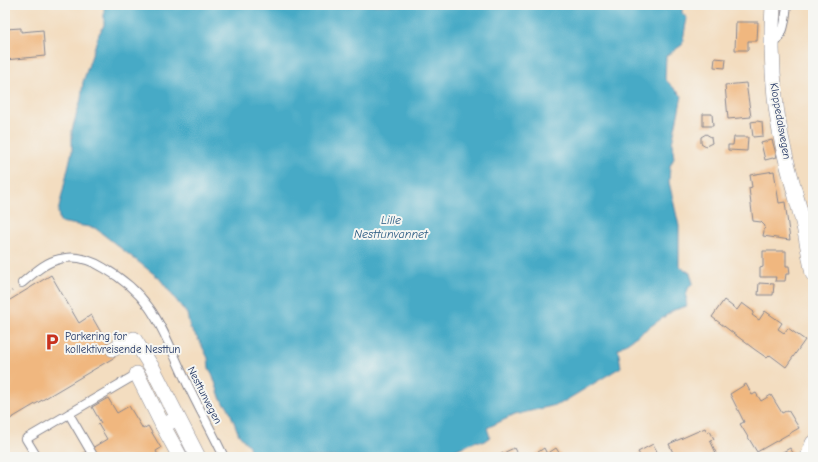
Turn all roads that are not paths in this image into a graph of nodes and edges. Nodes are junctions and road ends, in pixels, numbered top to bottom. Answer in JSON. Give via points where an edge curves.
{"nodes":[{"id":1,"x":773,"y":5,"type":"edge"},
{"id":2,"x":787,"y":5,"type":"edge"},
{"id":3,"x":772,"y":46,"type":"junction"},
{"id":4,"x":808,"y":226,"type":"edge"},
{"id":5,"x":813,"y":274,"type":"edge"},
{"id":6,"x":22,"y":283,"type":"dead end"},
{"id":7,"x":113,"y":349,"type":"dead end"},
{"id":8,"x":136,"y":374,"type":"joint"},
{"id":9,"x":69,"y":414,"type":"junction"},
{"id":10,"x":178,"y":417,"type":"junction"},
{"id":11,"x":163,"y":426,"type":"junction"},
{"id":12,"x":813,"y":443,"type":"edge"},
{"id":13,"x":36,"y":457,"type":"edge"},
{"id":14,"x":94,"y":457,"type":"edge"},
{"id":15,"x":180,"y":457,"type":"edge"},
{"id":16,"x":198,"y":457,"type":"edge"},
{"id":17,"x":224,"y":457,"type":"edge"},
{"id":18,"x":808,"y":457,"type":"edge"}],
"edges":[{"from":1,"to":3,"type":"street","name":"Kloppedalsvegen"},
{"from":2,"to":3,"type":"lane","via":[[783,31],[780,39]]},
{"from":3,"to":4,"type":"street","name":"Kloppedalsvegen","via":[[780,131]]},
{"from":4,"to":5,"type":"street","name":"Kloppedalsvegen"},
{"from":6,"to":17,"type":"lane","name":"Nesttunvegen","via":[[44,265],[73,257],[99,265],[124,279],[148,303]]},
{"from":7,"to":10,"type":"street","via":[[134,339]]},
{"from":8,"to":9,"type":"lane"},
{"from":8,"to":11,"type":"street"},
{"from":9,"to":13,"type":"lane","via":[[26,439]]},
{"from":9,"to":14,"type":"lane"},
{"from":10,"to":11,"type":"street"},
{"from":10,"to":16,"type":"street"},
{"from":11,"to":15,"type":"street"},
{"from":12,"to":18,"type":"street"}]}
